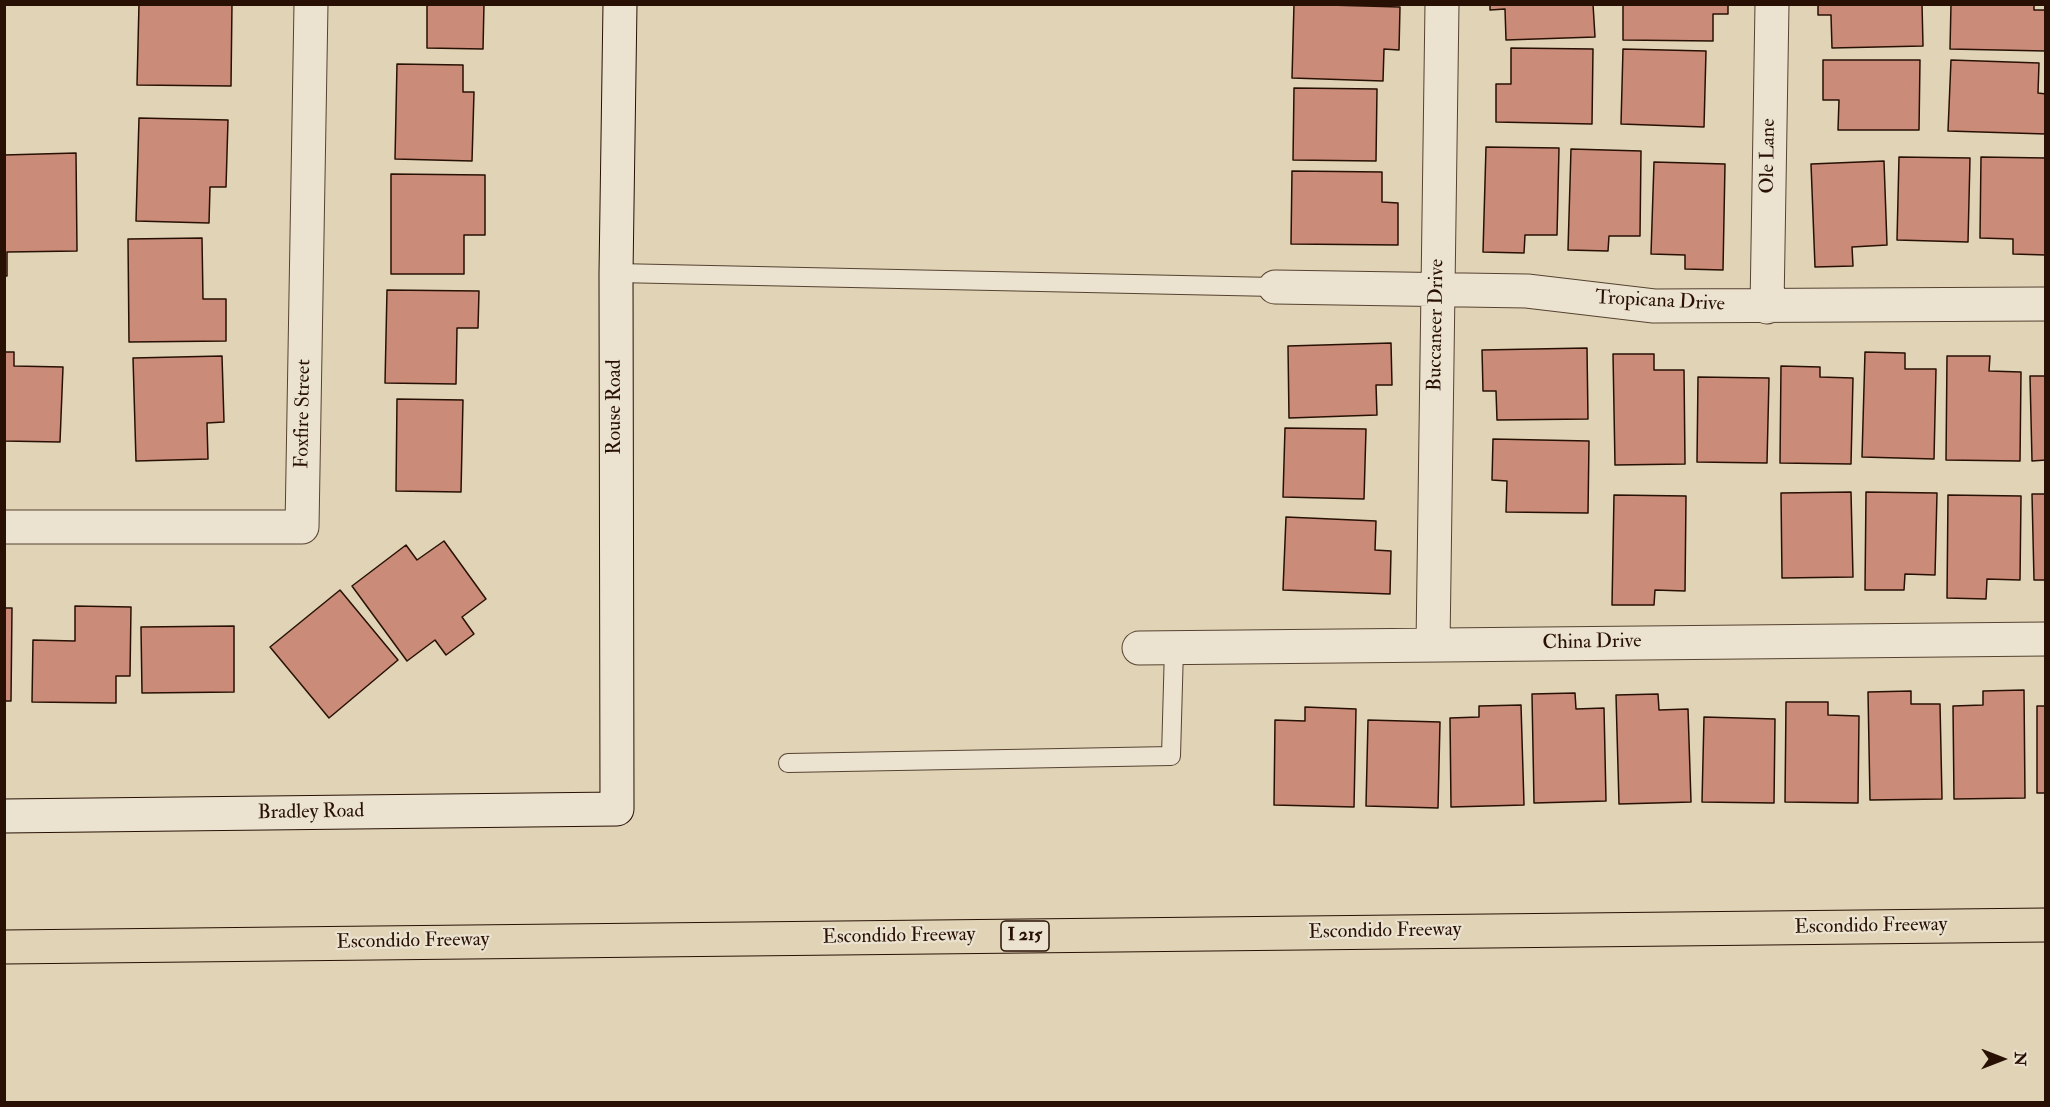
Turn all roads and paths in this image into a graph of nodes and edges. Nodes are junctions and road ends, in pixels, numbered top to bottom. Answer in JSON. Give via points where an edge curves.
{"nodes":[{"id":1,"x":310,"y":4,"type":"edge"},
{"id":2,"x":620,"y":4,"type":"edge"},
{"id":3,"x":1442,"y":4,"type":"edge"},
{"id":4,"x":1772,"y":4,"type":"edge"},
{"id":5,"x":616,"y":273,"type":"junction"},
{"id":6,"x":1275,"y":287,"type":"joint"},
{"id":7,"x":1437,"y":289,"type":"junction"},
{"id":8,"x":2046,"y":304,"type":"edge"},
{"id":9,"x":1767,"y":307,"type":"junction"},
{"id":10,"x":4,"y":527,"type":"edge"},
{"id":11,"x":2046,"y":639,"type":"edge"},
{"id":12,"x":1432,"y":645,"type":"junction"},
{"id":13,"x":1139,"y":648,"type":"dead end"},
{"id":14,"x":1174,"y":648,"type":"junction"},
{"id":15,"x":788,"y":763,"type":"dead end"},
{"id":16,"x":617,"y":809,"type":"joint"},
{"id":17,"x":4,"y":816,"type":"edge"},
{"id":18,"x":2046,"y":926,"type":"edge"},
{"id":19,"x":4,"y":947,"type":"edge"}],
"edges":[{"from":1,"to":10,"type":"street","name":"Foxfire Street","via":[[302,527]]},
{"from":2,"to":5,"type":"street","name":"Rouse Road"},
{"from":3,"to":7,"type":"street","name":"Buccaneer Drive"},
{"from":4,"to":9,"type":"street","name":"Ole Lane"},
{"from":5,"to":6,"type":"lane"},
{"from":5,"to":16,"type":"street","name":"Rouse Road"},
{"from":6,"to":7,"type":"street","name":"Tropicana Drive"},
{"from":7,"to":9,"type":"street","name":"Tropicana Drive","via":[[1527,291],[1654,306]]},
{"from":7,"to":12,"type":"street","name":"Buccaneer Drive"},
{"from":8,"to":9,"type":"street","name":"Tropicana Drive"},
{"from":11,"to":12,"type":"street","name":"China Drive"},
{"from":12,"to":14,"type":"street","name":"China Drive"},
{"from":13,"to":14,"type":"street","name":"China Drive"},
{"from":14,"to":15,"type":"lane","via":[[1171,756]]},
{"from":16,"to":17,"type":"street","name":"Bradley Road"},
{"from":18,"to":19,"type":"highway","name":"Escondido Freeway","number":"I 215"}]}
